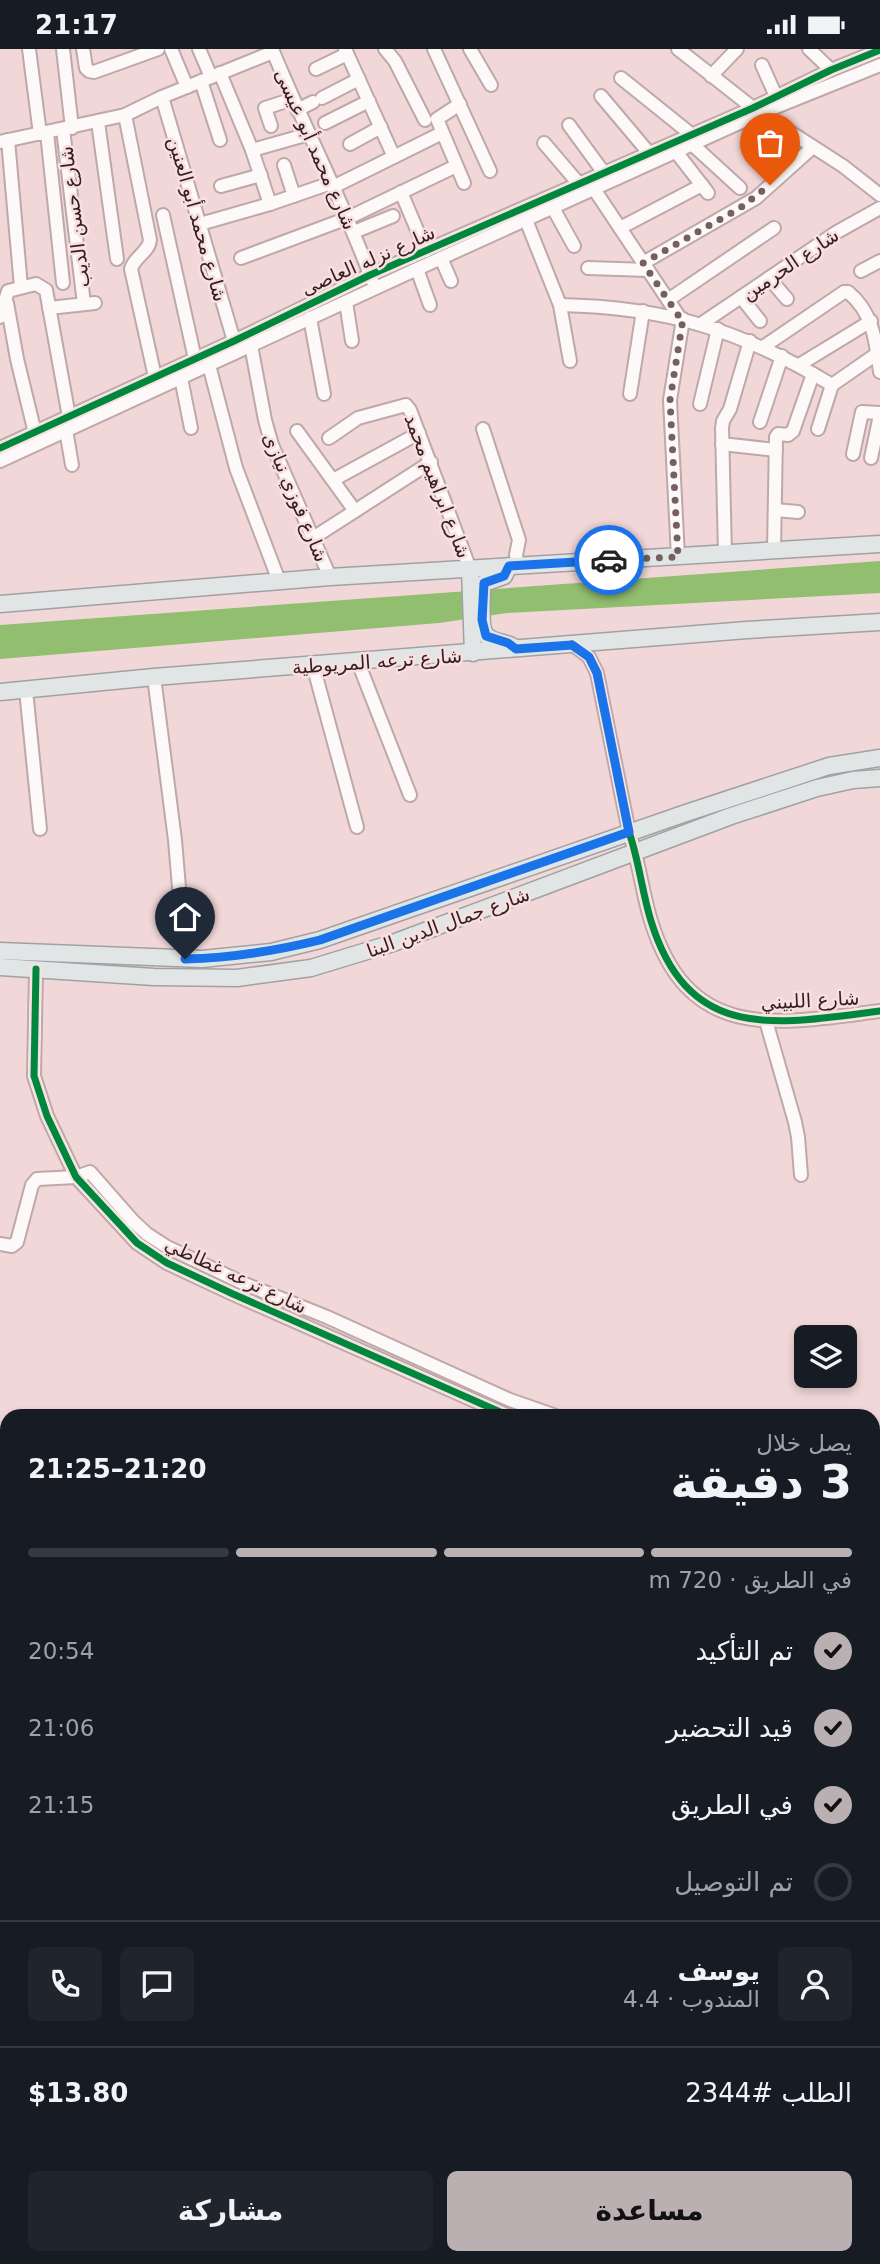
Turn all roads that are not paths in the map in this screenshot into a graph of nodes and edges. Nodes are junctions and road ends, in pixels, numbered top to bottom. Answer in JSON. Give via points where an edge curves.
{"nodes":[{"id":1,"x":29,"y":49,"type":"edge"},
{"id":2,"x":63,"y":49,"type":"edge"},
{"id":3,"x":83,"y":49,"type":"edge"},
{"id":4,"x":158,"y":49,"type":"edge"},
{"id":5,"x":172,"y":49,"type":"edge"},
{"id":6,"x":199,"y":49,"type":"edge"},
{"id":7,"x":384,"y":49,"type":"edge"},
{"id":8,"x":434,"y":49,"type":"edge"},
{"id":9,"x":470,"y":49,"type":"edge"},
{"id":10,"x":737,"y":49,"type":"edge"},
{"id":11,"x":809,"y":49,"type":"edge"},
{"id":12,"x":273,"y":50,"type":"edge"},
{"id":13,"x":681,"y":50,"type":"edge"},
{"id":14,"x":880,"y":50,"type":"edge"},
{"id":15,"x":346,"y":51,"type":"edge"},
{"id":16,"x":129,"y":54,"type":"edge"},
{"id":17,"x":762,"y":65,"type":"dead end"},
{"id":18,"x":880,"y":65,"type":"edge"},
{"id":19,"x":316,"y":69,"type":"dead end"},
{"id":20,"x":831,"y":69,"type":"junction"},
{"id":21,"x":711,"y":76,"type":"junction"},
{"id":22,"x":211,"y":77,"type":"junction"},
{"id":23,"x":621,"y":78,"type":"dead end"},
{"id":24,"x":359,"y":79,"type":"junction"},
{"id":25,"x":491,"y":85,"type":"dead end"},
{"id":26,"x":187,"y":87,"type":"junction"},
{"id":27,"x":601,"y":96,"type":"dead end"},
{"id":28,"x":162,"y":97,"type":"junction"},
{"id":29,"x":778,"y":100,"type":"junction"},
{"id":30,"x":369,"y":101,"type":"junction"},
{"id":31,"x":295,"y":104,"type":"junction"},
{"id":32,"x":460,"y":104,"type":"junction"},
{"id":33,"x":757,"y":111,"type":"junction"},
{"id":34,"x":125,"y":115,"type":"junction"},
{"id":35,"x":425,"y":120,"type":"dead end"},
{"id":36,"x":98,"y":122,"type":"junction"},
{"id":37,"x":325,"y":123,"type":"dead end"},
{"id":38,"x":569,"y":125,"type":"dead end"},
{"id":39,"x":271,"y":126,"type":"dead end"},
{"id":40,"x":381,"y":127,"type":"junction"},
{"id":41,"x":68,"y":129,"type":"junction"},
{"id":42,"x":43,"y":134,"type":"junction"},
{"id":43,"x":309,"y":134,"type":"junction"},
{"id":44,"x":442,"y":134,"type":"junction"},
{"id":45,"x":220,"y":140,"type":"dead end"},
{"id":46,"x":692,"y":140,"type":"junction"},
{"id":47,"x":4,"y":141,"type":"edge"},
{"id":48,"x":544,"y":143,"type":"dead end"},
{"id":49,"x":350,"y":144,"type":"dead end"},
{"id":50,"x":813,"y":147,"type":"junction"},
{"id":51,"x":253,"y":150,"type":"junction"},
{"id":52,"x":649,"y":153,"type":"junction"},
{"id":53,"x":677,"y":153,"type":"junction"},
{"id":54,"x":394,"y":157,"type":"junction"},
{"id":55,"x":284,"y":165,"type":"dead end"},
{"id":56,"x":456,"y":166,"type":"junction"},
{"id":57,"x":490,"y":171,"type":"dead end"},
{"id":58,"x":604,"y":173,"type":"junction"},
{"id":59,"x":261,"y":175,"type":"junction"},
{"id":60,"x":464,"y":183,"type":"dead end"},
{"id":61,"x":579,"y":184,"type":"junction"},
{"id":62,"x":332,"y":185,"type":"junction"},
{"id":63,"x":221,"y":187,"type":"dead end"},
{"id":64,"x":740,"y":188,"type":"dead end"},
{"id":65,"x":594,"y":189,"type":"junction"},
{"id":66,"x":401,"y":192,"type":"junction"},
{"id":67,"x":880,"y":195,"type":"edge"},
{"id":68,"x":294,"y":196,"type":"junction"},
{"id":69,"x":270,"y":204,"type":"junction"},
{"id":70,"x":553,"y":208,"type":"junction"},
{"id":71,"x":880,"y":208,"type":"edge"},
{"id":72,"x":163,"y":215,"type":"dead end"},
{"id":73,"x":393,"y":216,"type":"dead end"},
{"id":74,"x":348,"y":218,"type":"junction"},
{"id":75,"x":526,"y":220,"type":"junction"},
{"id":76,"x":200,"y":225,"type":"junction"},
{"id":77,"x":620,"y":228,"type":"junction"},
{"id":78,"x":774,"y":228,"type":"dead end"},
{"id":79,"x":354,"y":232,"type":"junction"},
{"id":80,"x":573,"y":246,"type":"dead end"},
{"id":81,"x":426,"y":251,"type":"junction"},
{"id":82,"x":241,"y":258,"type":"dead end"},
{"id":83,"x":441,"y":258,"type":"junction"},
{"id":84,"x":117,"y":259,"type":"dead end"},
{"id":85,"x":880,"y":261,"type":"edge"},
{"id":86,"x":646,"y":267,"type":"junction"},
{"id":87,"x":588,"y":268,"type":"dead end"},
{"id":88,"x":417,"y":269,"type":"junction"},
{"id":89,"x":861,"y":271,"type":"dead end"},
{"id":90,"x":370,"y":275,"type":"junction"},
{"id":91,"x":769,"y":278,"type":"junction"},
{"id":92,"x":451,"y":281,"type":"dead end"},
{"id":93,"x":63,"y":283,"type":"dead end"},
{"id":94,"x":21,"y":287,"type":"junction"},
{"id":95,"x":375,"y":288,"type":"junction"},
{"id":96,"x":6,"y":297,"type":"junction"},
{"id":97,"x":741,"y":297,"type":"junction"},
{"id":98,"x":787,"y":299,"type":"dead end"},
{"id":99,"x":668,"y":300,"type":"junction"},
{"id":100,"x":346,"y":302,"type":"junction"},
{"id":101,"x":430,"y":305,"type":"dead end"},
{"id":102,"x":560,"y":305,"type":"junction"},
{"id":103,"x":49,"y":308,"type":"junction"},
{"id":104,"x":643,"y":310,"type":"junction"},
{"id":105,"x":0,"y":317,"type":"edge"},
{"id":106,"x":310,"y":318,"type":"junction"},
{"id":107,"x":682,"y":318,"type":"junction"},
{"id":108,"x":760,"y":321,"type":"dead end"},
{"id":109,"x":871,"y":321,"type":"junction"},
{"id":110,"x":701,"y":324,"type":"junction"},
{"id":111,"x":718,"y":329,"type":"junction"},
{"id":112,"x":250,"y":340,"type":"junction"},
{"id":113,"x":234,"y":341,"type":"junction"},
{"id":114,"x":352,"y":341,"type":"dead end"},
{"id":115,"x":750,"y":341,"type":"junction"},
{"id":116,"x":763,"y":347,"type":"junction"},
{"id":117,"x":877,"y":353,"type":"junction"},
{"id":118,"x":782,"y":356,"type":"junction"},
{"id":119,"x":195,"y":359,"type":"junction"},
{"id":120,"x":570,"y":361,"type":"dead end"},
{"id":121,"x":209,"y":365,"type":"junction"},
{"id":122,"x":799,"y":365,"type":"junction"},
{"id":123,"x":880,"y":372,"type":"edge"},
{"id":124,"x":813,"y":373,"type":"junction"},
{"id":125,"x":155,"y":377,"type":"junction"},
{"id":126,"x":181,"y":378,"type":"junction"},
{"id":127,"x":832,"y":385,"type":"junction"},
{"id":128,"x":324,"y":394,"type":"dead end"},
{"id":129,"x":630,"y":394,"type":"dead end"},
{"id":130,"x":700,"y":404,"type":"dead end"},
{"id":131,"x":880,"y":414,"type":"edge"},
{"id":132,"x":760,"y":422,"type":"dead end"},
{"id":133,"x":62,"y":427,"type":"junction"},
{"id":134,"x":191,"y":428,"type":"dead end"},
{"id":135,"x":483,"y":429,"type":"dead end"},
{"id":136,"x":818,"y":429,"type":"dead end"},
{"id":137,"x":298,"y":431,"type":"dead end"},
{"id":138,"x":35,"y":433,"type":"junction"},
{"id":139,"x":419,"y":433,"type":"junction"},
{"id":140,"x":329,"y":437,"type":"dead end"},
{"id":141,"x":722,"y":445,"type":"junction"},
{"id":142,"x":0,"y":448,"type":"edge"},
{"id":143,"x":776,"y":450,"type":"junction"},
{"id":144,"x":853,"y":454,"type":"dead end"},
{"id":145,"x":872,"y":458,"type":"dead end"},
{"id":146,"x":0,"y":461,"type":"edge"},
{"id":147,"x":431,"y":462,"type":"junction"},
{"id":148,"x":72,"y":465,"type":"dead end"},
{"id":149,"x":332,"y":479,"type":"junction"},
{"id":150,"x":775,"y":510,"type":"junction"},
{"id":151,"x":355,"y":511,"type":"junction"},
{"id":152,"x":798,"y":512,"type":"dead end"},
{"id":153,"x":313,"y":538,"type":"junction"},
{"id":154,"x":880,"y":544,"type":"edge"},
{"id":155,"x":774,"y":550,"type":"junction"},
{"id":156,"x":725,"y":554,"type":"junction"},
{"id":157,"x":678,"y":557,"type":"junction"},
{"id":158,"x":514,"y":566,"type":"junction"},
{"id":159,"x":470,"y":569,"type":"junction"},
{"id":160,"x":330,"y":577,"type":"junction"},
{"id":161,"x":279,"y":581,"type":"junction"},
{"id":162,"x":476,"y":588,"type":"junction"},
{"id":163,"x":0,"y":604,"type":"edge"},
{"id":164,"x":880,"y":622,"type":"edge"},
{"id":165,"x":473,"y":645,"type":"junction"},
{"id":166,"x":572,"y":645,"type":"junction"},
{"id":167,"x":516,"y":649,"type":"junction"},
{"id":168,"x":358,"y":662,"type":"junction"},
{"id":169,"x":313,"y":665,"type":"junction"},
{"id":170,"x":153,"y":677,"type":"junction"},
{"id":171,"x":26,"y":690,"type":"junction"},
{"id":172,"x":0,"y":692,"type":"edge"},
{"id":173,"x":880,"y":758,"type":"edge"},
{"id":174,"x":880,"y":778,"type":"edge"},
{"id":175,"x":410,"y":795,"type":"dead end"},
{"id":176,"x":357,"y":827,"type":"dead end"},
{"id":177,"x":40,"y":829,"type":"dead end"},
{"id":178,"x":629,"y":832,"type":"junction"},
{"id":179,"x":636,"y":852,"type":"junction"},
{"id":180,"x":0,"y":951,"type":"edge"},
{"id":181,"x":185,"y":959,"type":"junction"},
{"id":182,"x":0,"y":967,"type":"edge"},
{"id":183,"x":36,"y":969,"type":"junction"},
{"id":184,"x":880,"y":1011,"type":"edge"},
{"id":185,"x":766,"y":1021,"type":"junction"},
{"id":186,"x":81,"y":1174,"type":"junction"},
{"id":187,"x":801,"y":1175,"type":"dead end"},
{"id":188,"x":0,"y":1244,"type":"edge"},
{"id":189,"x":494,"y":1409,"type":"edge"},
{"id":190,"x":538,"y":1409,"type":"edge"}],
"edges":[{"from":1,"to":42,"type":"street"},
{"from":2,"to":41,"type":"street","name":"شارع حسن الديب"},
{"from":3,"to":16,"type":"street","via":[[89,72]]},
{"from":4,"to":16,"type":"street"},
{"from":5,"to":26,"type":"street"},
{"from":6,"to":22,"type":"street"},
{"from":7,"to":35,"type":"street","via":[[395,61]]},
{"from":8,"to":32,"type":"street"},
{"from":9,"to":25,"type":"street"},
{"from":10,"to":21,"type":"street"},
{"from":11,"to":20,"type":"street"},
{"from":12,"to":22,"type":"street"},
{"from":12,"to":31,"type":"street","name":"شارع محمد أبو عيسى"},
{"from":13,"to":21,"type":"street"},
{"from":14,"to":20,"type":"street"},
{"from":15,"to":19,"type":"street"},
{"from":15,"to":24,"type":"street"},
{"from":17,"to":29,"type":"street"},
{"from":18,"to":29,"type":"street"},
{"from":20,"to":29,"type":"street"},
{"from":21,"to":33,"type":"street"},
{"from":22,"to":26,"type":"street"},
{"from":22,"to":45,"type":"street"},
{"from":22,"to":51,"type":"street"},
{"from":23,"to":46,"type":"street"},
{"from":24,"to":30,"type":"street"},
{"from":24,"to":31,"type":"street","via":[[317,100]]},
{"from":26,"to":28,"type":"street"},
{"from":27,"to":52,"type":"street"},
{"from":28,"to":34,"type":"street"},
{"from":28,"to":76,"type":"street","name":"شارع محمد أبو العنين"},
{"from":29,"to":33,"type":"street","name":"شارع نزله العاصى"},
{"from":30,"to":37,"type":"street"},
{"from":30,"to":40,"type":"street"},
{"from":31,"to":39,"type":"street","via":[[265,108]]},
{"from":31,"to":43,"type":"street","name":"شارع محمد أبو عيسى"},
{"from":32,"to":44,"type":"street","via":[[439,116]]},
{"from":32,"to":57,"type":"street"},
{"from":33,"to":46,"type":"street","name":"شارع نزله العاصى"},
{"from":33,"to":50,"type":"street"},
{"from":34,"to":36,"type":"street"},
{"from":34,"to":125,"type":"street","via":[[150,240],[131,269]]},
{"from":36,"to":41,"type":"street"},
{"from":36,"to":84,"type":"street"},
{"from":38,"to":58,"type":"street"},
{"from":40,"to":49,"type":"street"},
{"from":40,"to":54,"type":"street"},
{"from":41,"to":42,"type":"street"},
{"from":41,"to":103,"type":"street","name":"شارع حسن الديب","via":[[89,304]]},
{"from":42,"to":47,"type":"street"},
{"from":42,"to":93,"type":"street"},
{"from":43,"to":51,"type":"street"},
{"from":43,"to":62,"type":"street","name":"شارع محمد أبو عيسى"},
{"from":44,"to":54,"type":"street"},
{"from":44,"to":56,"type":"street"},
{"from":46,"to":52,"type":"street","name":"شارع نزله العاصى"},
{"from":46,"to":53,"type":"street","name":"شارع نزله العاصى"},
{"from":46,"to":64,"type":"street"},
{"from":47,"to":94,"type":"street"},
{"from":48,"to":61,"type":"street"},
{"from":50,"to":67,"type":"street"},
{"from":50,"to":86,"type":"street","via":[[756,198]]},
{"from":51,"to":59,"type":"street"},
{"from":52,"to":58,"type":"street","name":"شارع نزله العاصى"},
{"from":53,"to":65,"type":"street","name":"شارع نزله العاصى"},
{"from":53,"to":77,"type":"street","via":[[705,189]]},
{"from":54,"to":62,"type":"street"},
{"from":55,"to":68,"type":"street"},
{"from":56,"to":60,"type":"street"},
{"from":56,"to":66,"type":"street"},
{"from":58,"to":61,"type":"street","name":"شارع نزله العاصى"},
{"from":59,"to":63,"type":"street"},
{"from":59,"to":69,"type":"street"},
{"from":61,"to":81,"type":"street","name":"شارع نزله العاصى"},
{"from":62,"to":68,"type":"street"},
{"from":62,"to":74,"type":"street","name":"شارع محمد أبو عيسى"},
{"from":65,"to":70,"type":"street","name":"شارع نزله العاصى"},
{"from":65,"to":77,"type":"street"},
{"from":66,"to":74,"type":"street"},
{"from":66,"to":81,"type":"street"},
{"from":68,"to":69,"type":"street"},
{"from":69,"to":76,"type":"street"},
{"from":70,"to":75,"type":"street","name":"شارع نزله العاصى"},
{"from":70,"to":80,"type":"street"},
{"from":71,"to":91,"type":"street","name":"شارع الحرمين"},
{"from":72,"to":119,"type":"street"},
{"from":73,"to":79,"type":"street"},
{"from":74,"to":79,"type":"street","name":"شارع محمد أبو عيسى"},
{"from":74,"to":82,"type":"street"},
{"from":75,"to":83,"type":"street","name":"شارع نزله العاصى"},
{"from":75,"to":102,"type":"street"},
{"from":76,"to":113,"type":"street","name":"شارع محمد أبو العنين"},
{"from":77,"to":86,"type":"street"},
{"from":78,"to":99,"type":"street"},
{"from":79,"to":90,"type":"street","name":"شارع محمد أبو عيسى"},
{"from":81,"to":90,"type":"street","name":"شارع نزله العاصى"},
{"from":83,"to":88,"type":"street","name":"شارع نزله العاصى"},
{"from":83,"to":92,"type":"street"},
{"from":85,"to":89,"type":"street"},
{"from":86,"to":87,"type":"street"},
{"from":86,"to":99,"type":"street"},
{"from":88,"to":95,"type":"street","name":"شارع نزله العاصى"},
{"from":88,"to":101,"type":"street"},
{"from":90,"to":95,"type":"street","name":"شارع محمد أبو عيسى"},
{"from":90,"to":112,"type":"street","name":"شارع نزله العاصى"},
{"from":91,"to":97,"type":"street","name":"شارع الحرمين"},
{"from":91,"to":98,"type":"street"},
{"from":94,"to":96,"type":"street","via":[[8,291]]},
{"from":94,"to":103,"type":"street","via":[[36,285],[46,290]]},
{"from":95,"to":100,"type":"street","name":"شارع نزله العاصى"},
{"from":96,"to":105,"type":"street"},
{"from":96,"to":138,"type":"street"},
{"from":97,"to":108,"type":"street"},
{"from":97,"to":110,"type":"street","name":"شارع الحرمين"},
{"from":99,"to":107,"type":"street"},
{"from":100,"to":106,"type":"street","name":"شارع نزله العاصى"},
{"from":100,"to":114,"type":"street"},
{"from":102,"to":104,"type":"street"},
{"from":102,"to":120,"type":"street"},
{"from":103,"to":133,"type":"street"},
{"from":104,"to":107,"type":"street"},
{"from":104,"to":129,"type":"street"},
{"from":106,"to":112,"type":"street","name":"شارع نزله العاصى"},
{"from":106,"to":128,"type":"street"},
{"from":107,"to":110,"type":"street"},
{"from":107,"to":157,"type":"street","via":[[670,400]]},
{"from":109,"to":116,"type":"street","via":[[851,294],[844,292]]},
{"from":109,"to":117,"type":"street"},
{"from":109,"to":122,"type":"street"},
{"from":110,"to":111,"type":"street"},
{"from":111,"to":115,"type":"street"},
{"from":111,"to":130,"type":"street"},
{"from":112,"to":113,"type":"street","name":"شارع نزله العاصى"},
{"from":112,"to":121,"type":"street","name":"شارع نزله العاصى"},
{"from":112,"to":153,"type":"street","name":"شارع فوزي نيازى","via":[[272,445]]},
{"from":113,"to":119,"type":"street","name":"شارع نزله العاصى"},
{"from":115,"to":116,"type":"street"},
{"from":115,"to":141,"type":"street","via":[[723,421]]},
{"from":116,"to":118,"type":"street"},
{"from":117,"to":123,"type":"street"},
{"from":117,"to":127,"type":"street"},
{"from":118,"to":122,"type":"street"},
{"from":118,"to":132,"type":"street"},
{"from":119,"to":125,"type":"street","name":"شارع نزله العاصى"},
{"from":121,"to":126,"type":"street","name":"شارع نزله العاصى"},
{"from":121,"to":161,"type":"street","via":[[236,468]]},
{"from":122,"to":124,"type":"street"},
{"from":124,"to":127,"type":"street"},
{"from":124,"to":143,"type":"street","via":[[793,431],[778,434]]},
{"from":125,"to":133,"type":"street","name":"شارع نزله العاصى"},
{"from":126,"to":133,"type":"street","name":"شارع نزله العاصى"},
{"from":126,"to":134,"type":"street"},
{"from":127,"to":136,"type":"street"},
{"from":131,"to":144,"type":"street","via":[[862,412]]},
{"from":131,"to":145,"type":"street"},
{"from":133,"to":138,"type":"street","name":"شارع نزله العاصى"},
{"from":133,"to":146,"type":"street","name":"شارع نزله العاصى"},
{"from":133,"to":148,"type":"street"},
{"from":135,"to":158,"type":"street","via":[[519,540]]},
{"from":137,"to":149,"type":"street"},
{"from":138,"to":142,"type":"street","name":"شارع نزله العاصى"},
{"from":139,"to":140,"type":"street","name":"شارع ابراهيم محمد","via":[[410,410],[400,405],[358,418]]},
{"from":139,"to":147,"type":"street","name":"شارع ابراهيم محمد"},
{"from":139,"to":149,"type":"street"},
{"from":141,"to":143,"type":"street"},
{"from":141,"to":156,"type":"street"},
{"from":143,"to":150,"type":"street"},
{"from":147,"to":151,"type":"street"},
{"from":147,"to":159,"type":"street","name":"شارع ابراهيم محمد"},
{"from":149,"to":151,"type":"street"},
{"from":150,"to":152,"type":"street"},
{"from":150,"to":155,"type":"street"},
{"from":151,"to":153,"type":"street"},
{"from":153,"to":160,"type":"street","name":"شارع فوزي نيازى"},
{"from":154,"to":155,"type":"main road"},
{"from":155,"to":156,"type":"main road"},
{"from":156,"to":157,"type":"main road"},
{"from":157,"to":158,"type":"main road"},
{"from":158,"to":159,"type":"main road"},
{"from":158,"to":162,"type":"main road","via":[[504,576]]},
{"from":159,"to":160,"type":"main road"},
{"from":159,"to":162,"type":"main road"},
{"from":160,"to":161,"type":"main road"},
{"from":161,"to":163,"type":"main road"},
{"from":162,"to":165,"type":"main road"},
{"from":162,"to":167,"type":"main road","via":[[486,636]]},
{"from":164,"to":166,"type":"main road","name":"شارع ترعه المريوطية"},
{"from":165,"to":167,"type":"main road","name":"شارع ترعه المريوطية"},
{"from":165,"to":168,"type":"main road","name":"شارع ترعه المريوطية"},
{"from":166,"to":167,"type":"main road","name":"شارع ترعه المريوطية"},
{"from":166,"to":178,"type":"street","name":"شارع اللبيني","via":[[589,657],[597,673]]},
{"from":168,"to":169,"type":"main road","name":"شارع ترعه المريوطية"},
{"from":168,"to":175,"type":"street"},
{"from":169,"to":170,"type":"main road","name":"شارع ترعه المريوطية"},
{"from":169,"to":176,"type":"street"},
{"from":170,"to":171,"type":"main road","name":"شارع ترعه المريوطية"},
{"from":170,"to":181,"type":"street"},
{"from":171,"to":172,"type":"main road","name":"شارع ترعه المريوطية"},
{"from":171,"to":177,"type":"street"},
{"from":173,"to":178,"type":"main road","name":"شارع جمال الدين البنا","via":[[829,766]]},
{"from":174,"to":179,"type":"main road","name":"شارع جمال الدين البنا","via":[[817,788]]},
{"from":178,"to":179,"type":"street","name":"شارع اللبيني"},
{"from":178,"to":181,"type":"main road","name":"شارع جمال الدين البنا","via":[[320,940],[260,954]]},
{"from":179,"to":183,"type":"main road","name":"شارع جمال الدين البنا","via":[[393,943],[311,968],[237,978]]},
{"from":179,"to":185,"type":"street","name":"شارع اللبيني","via":[[651,920],[676,976],[698,999],[718,1011]]},
{"from":180,"to":181,"type":"main road","name":"شارع جمال الدين البنا"},
{"from":182,"to":183,"type":"main road","name":"شارع جمال الدين البنا"},
{"from":183,"to":186,"type":"street","name":"شارع ترعه غطاطي","via":[[35,1082],[47,1116]]},
{"from":184,"to":185,"type":"street","name":"شارع اللبيني"},
{"from":185,"to":187,"type":"street","via":[[795,1122]]},
{"from":186,"to":188,"type":"street","via":[[37,1179],[17,1242]]},
{"from":186,"to":189,"type":"street","name":"شارع ترعه غطاطي","via":[[137,1243],[167,1263]]},
{"from":186,"to":190,"type":"street","name":"شارع ترعه غطاطي","via":[[90,1172],[133,1221],[167,1247]]}]}
